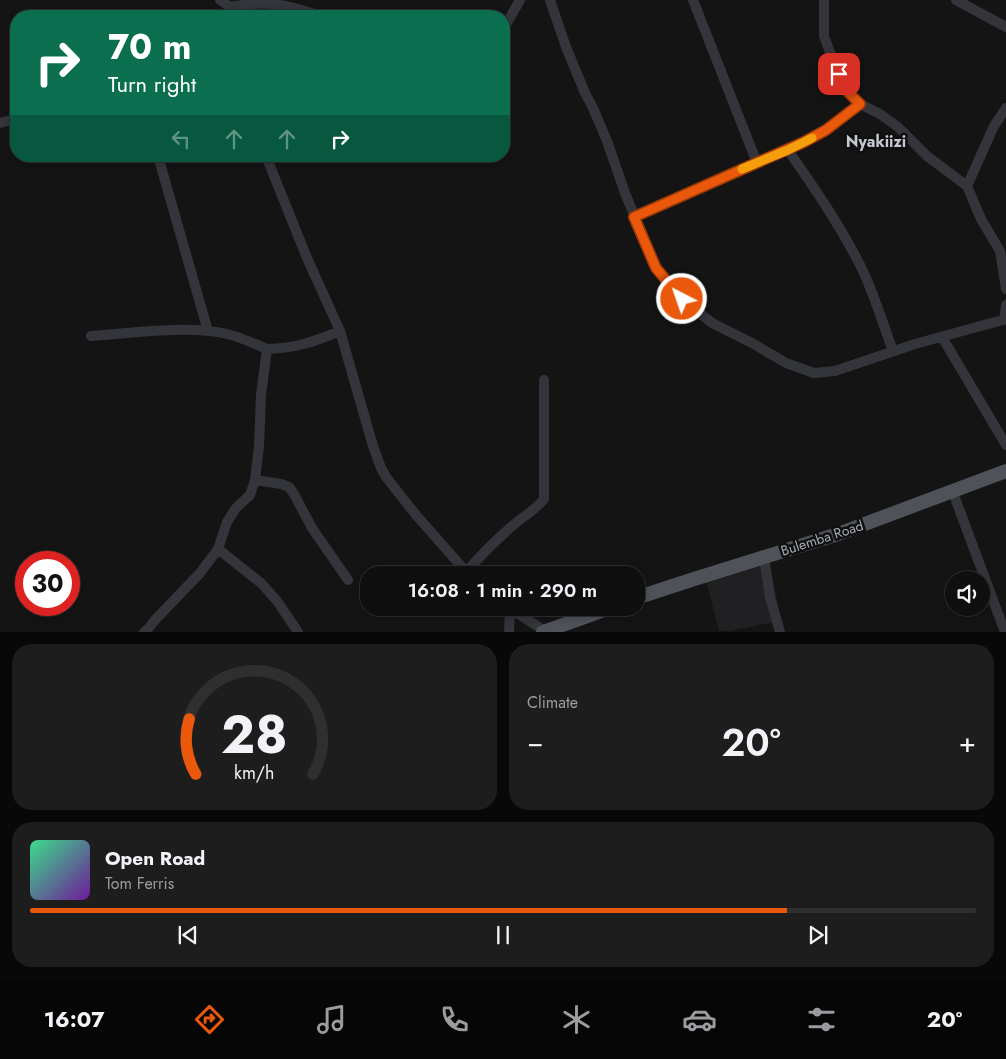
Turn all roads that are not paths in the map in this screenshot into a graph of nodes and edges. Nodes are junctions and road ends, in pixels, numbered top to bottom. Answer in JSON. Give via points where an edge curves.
{"nodes":[{"id":1,"x":220,"y":0,"type":"edge"},
{"id":2,"x":520,"y":0,"type":"edge"},
{"id":3,"x":550,"y":0,"type":"edge"},
{"id":4,"x":694,"y":0,"type":"edge"},
{"id":5,"x":824,"y":0,"type":"edge"},
{"id":6,"x":956,"y":0,"type":"edge"},
{"id":7,"x":229,"y":10,"type":"edge"},
{"id":8,"x":236,"y":10,"type":"edge"},
{"id":9,"x":302,"y":10,"type":"edge"},
{"id":10,"x":510,"y":18,"type":"edge"},
{"id":11,"x":1006,"y":27,"type":"edge"},
{"id":12,"x":860,"y":104,"type":"junction"},
{"id":13,"x":1006,"y":108,"type":"edge"},
{"id":14,"x":788,"y":150,"type":"junction"},
{"id":15,"x":160,"y":162,"type":"edge"},
{"id":16,"x":268,"y":162,"type":"edge"},
{"id":17,"x":757,"y":162,"type":"junction"},
{"id":18,"x":967,"y":186,"type":"junction"},
{"id":19,"x":634,"y":217,"type":"junction"},
{"id":20,"x":1006,"y":289,"type":"edge"},
{"id":21,"x":1006,"y":305,"type":"edge"},
{"id":22,"x":1005,"y":320,"type":"edge"},
{"id":23,"x":208,"y":331,"type":"junction"},
{"id":24,"x":340,"y":331,"type":"junction"},
{"id":25,"x":91,"y":336,"type":"dead end"},
{"id":26,"x":942,"y":337,"type":"junction"},
{"id":27,"x":267,"y":349,"type":"junction"},
{"id":28,"x":893,"y":351,"type":"junction"},
{"id":29,"x":544,"y":380,"type":"dead end"},
{"id":30,"x":1006,"y":445,"type":"edge"},
{"id":31,"x":1006,"y":471,"type":"edge"},
{"id":32,"x":255,"y":480,"type":"junction"},
{"id":33,"x":952,"y":490,"type":"junction"},
{"id":34,"x":218,"y":549,"type":"junction"},
{"id":35,"x":764,"y":557,"type":"junction"},
{"id":36,"x":462,"y":566,"type":"edge"},
{"id":37,"x":473,"y":566,"type":"edge"},
{"id":38,"x":348,"y":580,"type":"dead end"},
{"id":39,"x":645,"y":595,"type":"edge"},
{"id":40,"x":510,"y":616,"type":"edge"},
{"id":41,"x":522,"y":616,"type":"edge"},
{"id":42,"x":587,"y":616,"type":"edge"},
{"id":43,"x":544,"y":631,"type":"edge"},
{"id":44,"x":144,"y":632,"type":"edge"},
{"id":45,"x":298,"y":632,"type":"edge"},
{"id":46,"x":509,"y":632,"type":"edge"},
{"id":47,"x":780,"y":632,"type":"edge"},
{"id":48,"x":1005,"y":632,"type":"edge"}],
"edges":[{"from":1,"to":7,"type":"street"},
{"from":2,"to":10,"type":"street"},
{"from":3,"to":19,"type":"street"},
{"from":4,"to":17,"type":"street"},
{"from":5,"to":12,"type":"street","via":[[824,36],[831,58],[843,87]]},
{"from":6,"to":11,"type":"street"},
{"from":8,"to":9,"type":"street","via":[[260,1]]},
{"from":12,"to":14,"type":"street","via":[[826,130]]},
{"from":12,"to":18,"type":"street","via":[[898,127],[927,156]]},
{"from":13,"to":18,"type":"street","via":[[994,126]]},
{"from":14,"to":17,"type":"street"},
{"from":14,"to":28,"type":"street","via":[[835,220],[864,272]]},
{"from":15,"to":23,"type":"street"},
{"from":16,"to":24,"type":"street"},
{"from":17,"to":19,"type":"street"},
{"from":18,"to":20,"type":"street","via":[[1000,251]]},
{"from":19,"to":28,"type":"street","via":[[656,268],[682,299],[712,323],[786,363],[805,372],[823,373]]},
{"from":21,"to":22,"type":"street"},
{"from":22,"to":26,"type":"street"},
{"from":23,"to":25,"type":"street"},
{"from":23,"to":27,"type":"street","via":[[229,334]]},
{"from":24,"to":27,"type":"street","via":[[304,345]]},
{"from":24,"to":36,"type":"street","via":[[373,446],[384,473]]},
{"from":26,"to":28,"type":"street"},
{"from":26,"to":30,"type":"street"},
{"from":27,"to":32,"type":"street"},
{"from":29,"to":37,"type":"street","via":[[544,499],[485,550]]},
{"from":31,"to":33,"type":"main road","name":"Bulemba Road"},
{"from":32,"to":34,"type":"street","via":[[250,495],[227,522]]},
{"from":32,"to":38,"type":"street","via":[[289,487],[312,528]]},
{"from":33,"to":35,"type":"main road","name":"Bulemba Road","via":[[838,534]]},
{"from":33,"to":48,"type":"street"},
{"from":34,"to":44,"type":"street","via":[[200,573]]},
{"from":34,"to":45,"type":"street","via":[[261,583]]},
{"from":35,"to":39,"type":"main road","name":"Bulemba Road"},
{"from":35,"to":47,"type":"street"},
{"from":40,"to":46,"type":"street"},
{"from":41,"to":43,"type":"street"},
{"from":42,"to":43,"type":"main road"}]}
